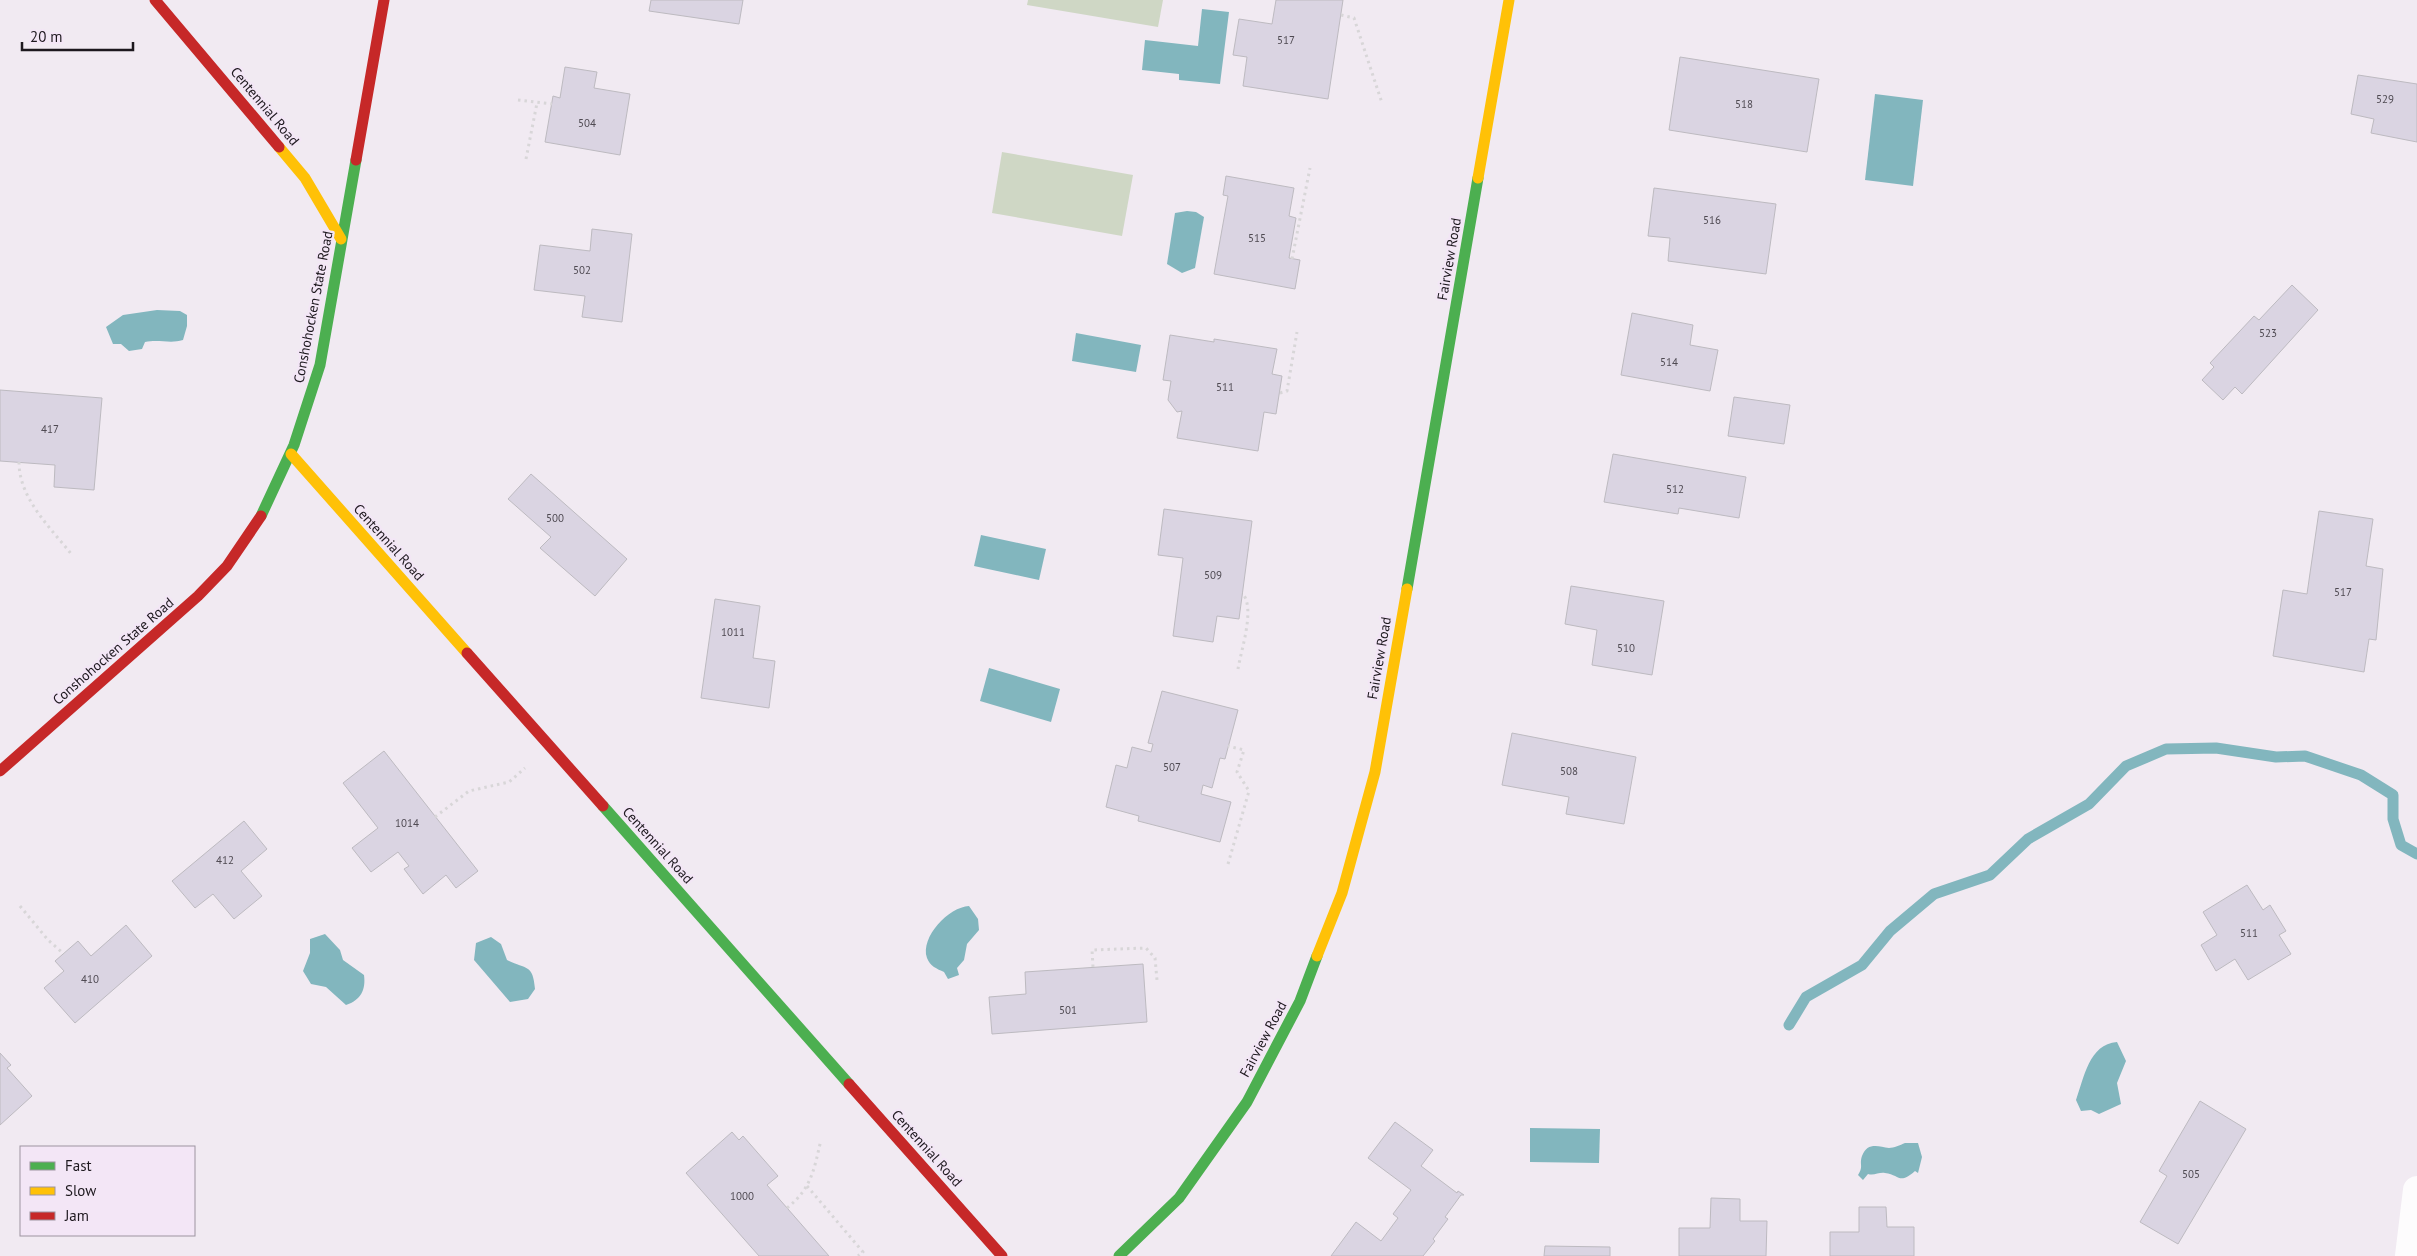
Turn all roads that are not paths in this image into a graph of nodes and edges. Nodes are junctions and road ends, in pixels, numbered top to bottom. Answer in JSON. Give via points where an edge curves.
{"nodes":[{"id":1,"x":155,"y":0,"type":"edge"},
{"id":2,"x":384,"y":0,"type":"edge"},
{"id":3,"x":1509,"y":0,"type":"edge"},
{"id":4,"x":342,"y":239,"type":"junction"},
{"id":5,"x":291,"y":454,"type":"junction"},
{"id":6,"x":0,"y":771,"type":"edge"},
{"id":7,"x":2417,"y":1190,"type":"edge"},
{"id":8,"x":1002,"y":1256,"type":"edge"},
{"id":9,"x":1119,"y":1256,"type":"edge"},
{"id":10,"x":2409,"y":1256,"type":"edge"}],
"edges":[{"from":1,"to":4,"type":"street","name":"Centennial Road","via":[[305,178]]},
{"from":2,"to":4,"type":"street","name":"Conshohocken State Road"},
{"from":3,"to":9,"type":"street","name":"Fairview Road","via":[[1375,772],[1342,893],[1300,1001],[1247,1102],[1179,1198]]},
{"from":4,"to":5,"type":"street","name":"Conshohocken State Road","via":[[320,365]]},
{"from":5,"to":6,"type":"street","name":"Conshohocken State Road","via":[[264,508],[227,565],[198,596]]},
{"from":5,"to":8,"type":"street","name":"Centennial Road"},
{"from":7,"to":10,"type":"street"}]}
